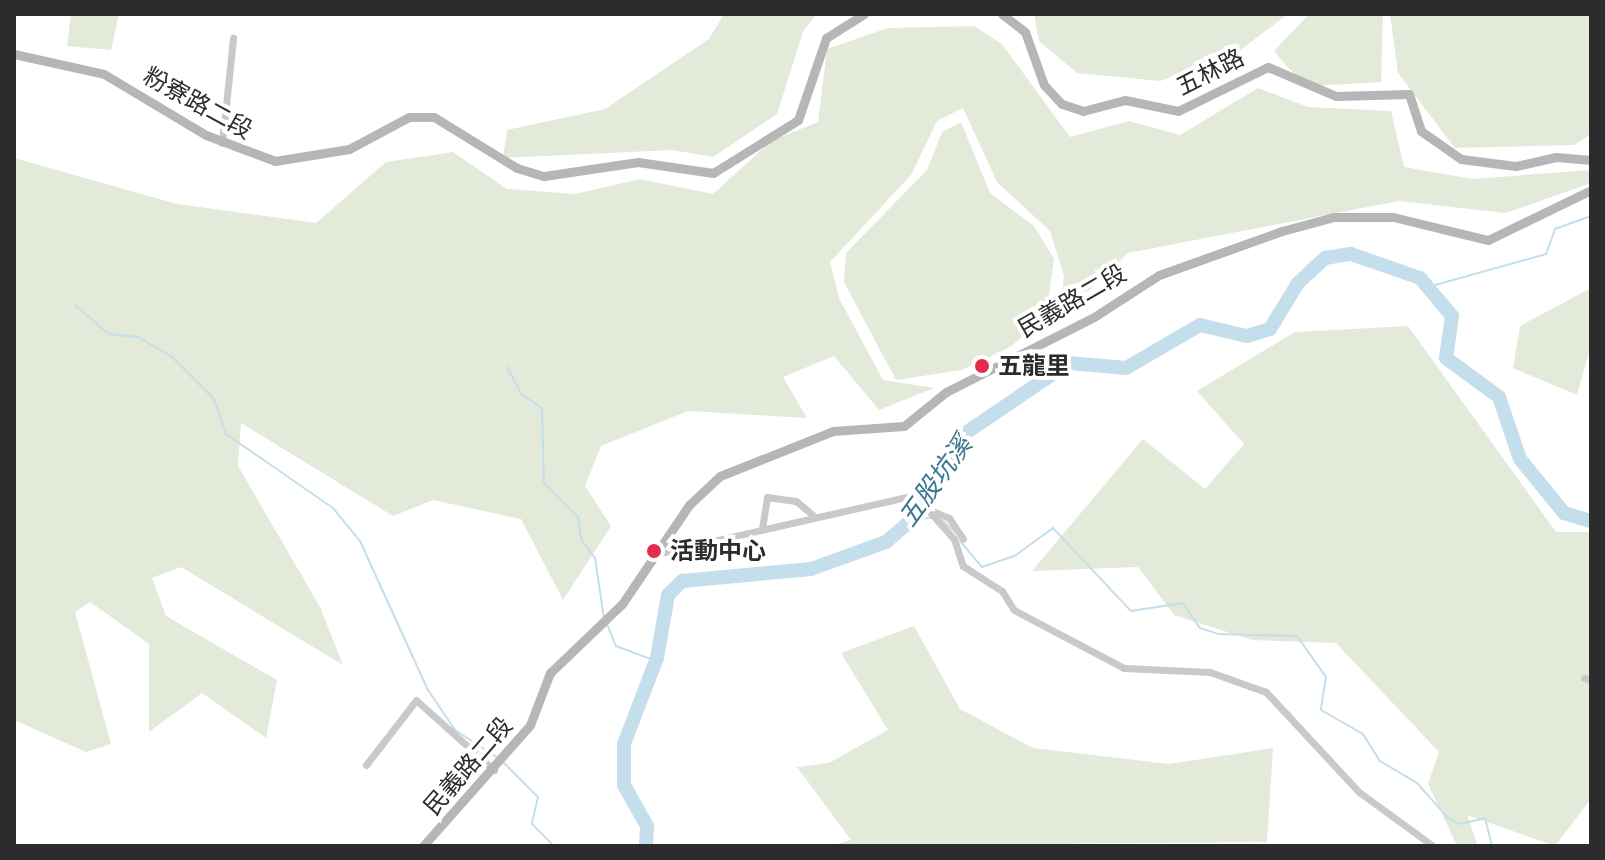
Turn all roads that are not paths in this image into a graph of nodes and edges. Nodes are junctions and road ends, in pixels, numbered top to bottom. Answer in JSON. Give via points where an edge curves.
{"nodes":[{"id":1,"x":864,"y":14,"type":"edge"},
{"id":2,"x":1002,"y":14,"type":"edge"},
{"id":3,"x":233,"y":38,"type":"dead end"},
{"id":4,"x":14,"y":54,"type":"edge"},
{"id":5,"x":222,"y":143,"type":"junction"},
{"id":6,"x":1591,"y":160,"type":"edge"},
{"id":7,"x":1591,"y":190,"type":"edge"},
{"id":8,"x":958,"y":445,"type":"dead end"},
{"id":9,"x":928,"y":490,"type":"junction"},
{"id":10,"x":927,"y":509,"type":"junction"},
{"id":11,"x":815,"y":517,"type":"junction"},
{"id":12,"x":762,"y":529,"type":"junction"},
{"id":13,"x":963,"y":539,"type":"dead end"},
{"id":14,"x":660,"y":553,"type":"junction"},
{"id":15,"x":499,"y":764,"type":"junction"},
{"id":16,"x":366,"y":765,"type":"dead end"},
{"id":17,"x":423,"y":846,"type":"edge"},
{"id":18,"x":1433,"y":846,"type":"edge"}],
"edges":[{"from":1,"to":5,"type":"main road","name":"粉寮路二段","via":[[826,38],[798,120],[713,173],[638,162],[544,176],[517,168],[452,125],[409,117],[349,149],[302,161],[275,161]]},
{"from":2,"to":6,"type":"main road","name":"五林路","via":[[1025,32],[1044,85],[1062,104],[1083,111],[1125,100],[1178,111],[1268,67],[1336,96],[1409,94],[1421,131],[1461,159],[1516,166],[1556,157]]},
{"from":3,"to":5,"type":"street"},
{"from":4,"to":5,"type":"main road","name":"粉寮路二段","via":[[104,74]]},
{"from":7,"to":14,"type":"main road","name":"民義路二段","via":[[1488,240],[1429,221],[1334,217],[1159,275],[1094,317],[946,392],[904,426],[833,431],[720,476],[689,505]]},
{"from":8,"to":9,"type":"street"},
{"from":9,"to":10,"type":"street"},
{"from":9,"to":11,"type":"street"},
{"from":10,"to":13,"type":"street","via":[[949,518]]},
{"from":10,"to":18,"type":"street","via":[[954,539],[963,566],[1002,591],[1014,610],[1124,668],[1210,672],[1266,692],[1359,792]]},
{"from":11,"to":12,"type":"street"},
{"from":11,"to":12,"type":"street","via":[[796,501],[767,497]]},
{"from":12,"to":14,"type":"street"},
{"from":14,"to":15,"type":"main road","name":"民義路二段","via":[[609,615],[550,673],[530,725]]},
{"from":15,"to":16,"type":"street","via":[[416,700]]},
{"from":15,"to":17,"type":"main road","name":"民義路二段"}]}
